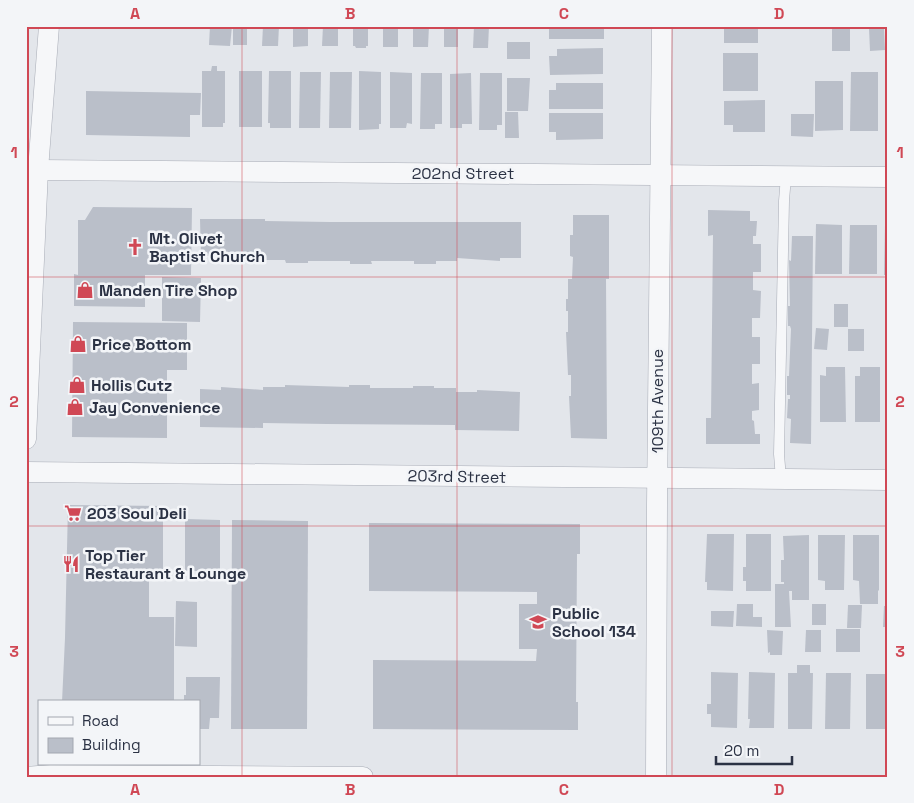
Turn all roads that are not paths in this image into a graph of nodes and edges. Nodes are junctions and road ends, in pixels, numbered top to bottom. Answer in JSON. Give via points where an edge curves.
{"nodes":[{"id":1,"x":49,"y":26,"type":"edge"},
{"id":2,"x":662,"y":26,"type":"edge"},
{"id":3,"x":38,"y":170,"type":"junction"},
{"id":4,"x":659,"y":175,"type":"junction"},
{"id":5,"x":786,"y":176,"type":"junction"},
{"id":6,"x":888,"y":177,"type":"edge"},
{"id":7,"x":30,"y":235,"type":"edge"},
{"id":8,"x":26,"y":439,"type":"edge"},
{"id":9,"x":26,"y":472,"type":"edge"},
{"id":10,"x":657,"y":478,"type":"junction"},
{"id":11,"x":781,"y":479,"type":"junction"},
{"id":12,"x":888,"y":480,"type":"edge"},
{"id":13,"x":26,"y":777,"type":"edge"},
{"id":14,"x":363,"y":777,"type":"edge"},
{"id":15,"x":656,"y":777,"type":"edge"}],
"edges":[{"from":1,"to":3,"type":"street"},
{"from":2,"to":4,"type":"street","name":"109th Avenue"},
{"from":3,"to":4,"type":"street","name":"202nd Street"},
{"from":3,"to":7,"type":"street"},
{"from":4,"to":5,"type":"street","name":"202nd Street"},
{"from":4,"to":10,"type":"street","name":"109th Avenue"},
{"from":5,"to":6,"type":"street","name":"202nd Street"},
{"from":5,"to":11,"type":"lane"},
{"from":7,"to":8,"type":"street"},
{"from":9,"to":10,"type":"street","name":"203rd Street"},
{"from":10,"to":11,"type":"street","name":"203rd Street"},
{"from":10,"to":15,"type":"street","name":"109th Avenue"},
{"from":11,"to":12,"type":"street","name":"203rd Street"},
{"from":13,"to":14,"type":"street"}]}
